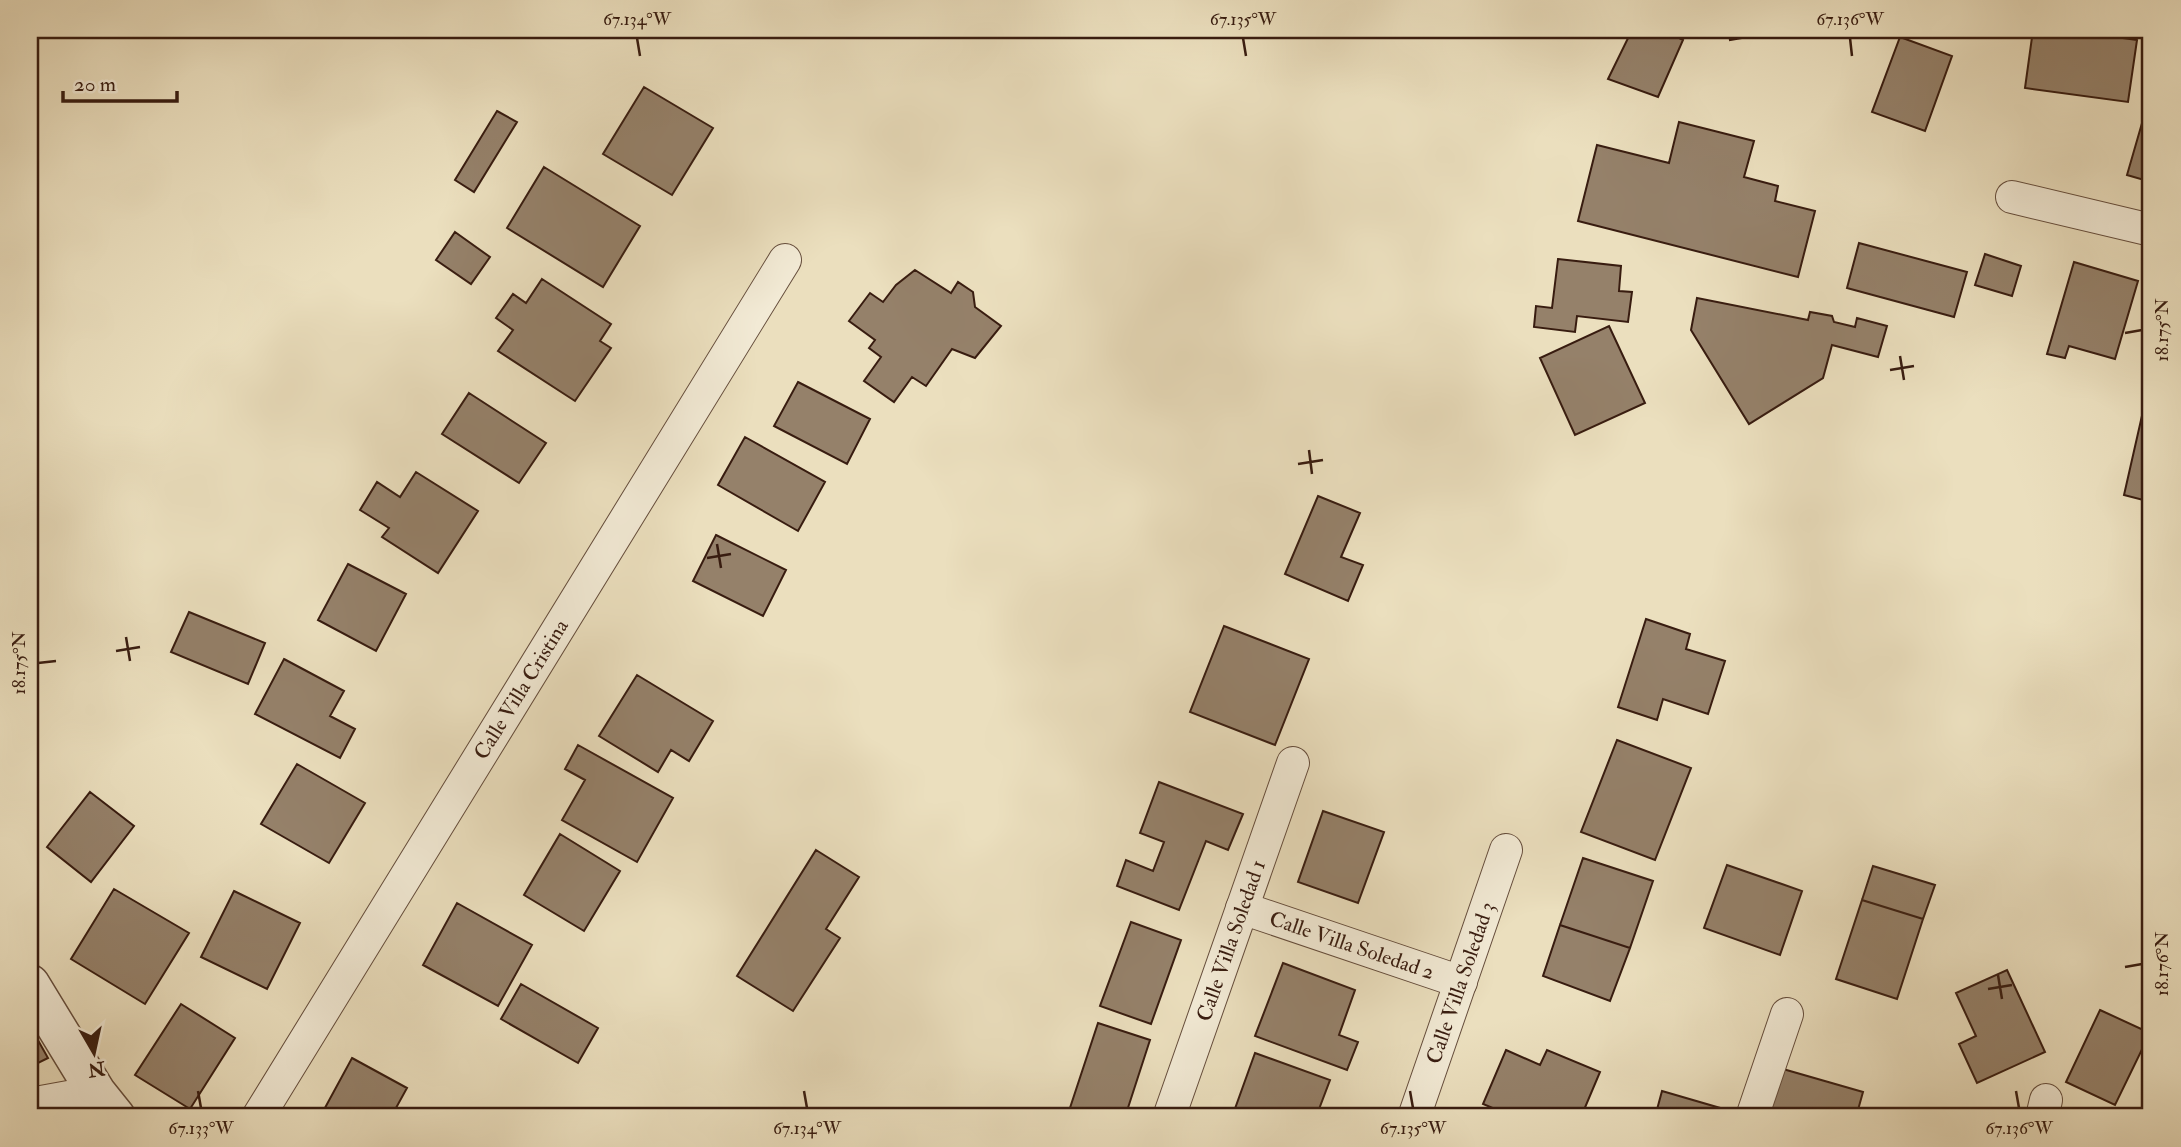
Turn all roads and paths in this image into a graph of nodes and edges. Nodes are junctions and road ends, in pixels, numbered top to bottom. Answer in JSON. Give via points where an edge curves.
{"nodes":[{"id":1,"x":2012,"y":197,"type":"dead end"},
{"id":2,"x":2151,"y":230,"type":"edge"},
{"id":3,"x":785,"y":260,"type":"dead end"},
{"id":4,"x":1293,"y":763,"type":"dead end"},
{"id":5,"x":1506,"y":850,"type":"dead end"},
{"id":6,"x":1242,"y":908,"type":"junction"},
{"id":7,"x":1461,"y":982,"type":"junction"},
{"id":8,"x":30,"y":984,"type":"edge"},
{"id":9,"x":1787,"y":1014,"type":"dead end"},
{"id":10,"x":30,"y":1104,"type":"edge"},
{"id":11,"x":106,"y":1105,"type":"edge"},
{"id":12,"x":258,"y":1117,"type":"edge"},
{"id":13,"x":1169,"y":1117,"type":"edge"},
{"id":14,"x":1414,"y":1117,"type":"edge"},
{"id":15,"x":1752,"y":1117,"type":"edge"}],
"edges":[{"from":1,"to":2,"type":"street"},
{"from":3,"to":12,"type":"street","name":"Calle Villa Cristina"},
{"from":4,"to":6,"type":"street","name":"Calle Villa Soledad 1"},
{"from":5,"to":7,"type":"street","name":"Calle Villa Soledad 3"},
{"from":6,"to":7,"type":"street","name":"Calle Villa Soledad 2"},
{"from":6,"to":13,"type":"street","name":"Calle Villa Soledad 1"},
{"from":7,"to":14,"type":"street","name":"Calle Villa Soledad 3"},
{"from":8,"to":11,"type":"street"},
{"from":9,"to":15,"type":"street"},
{"from":10,"to":11,"type":"street"}]}
